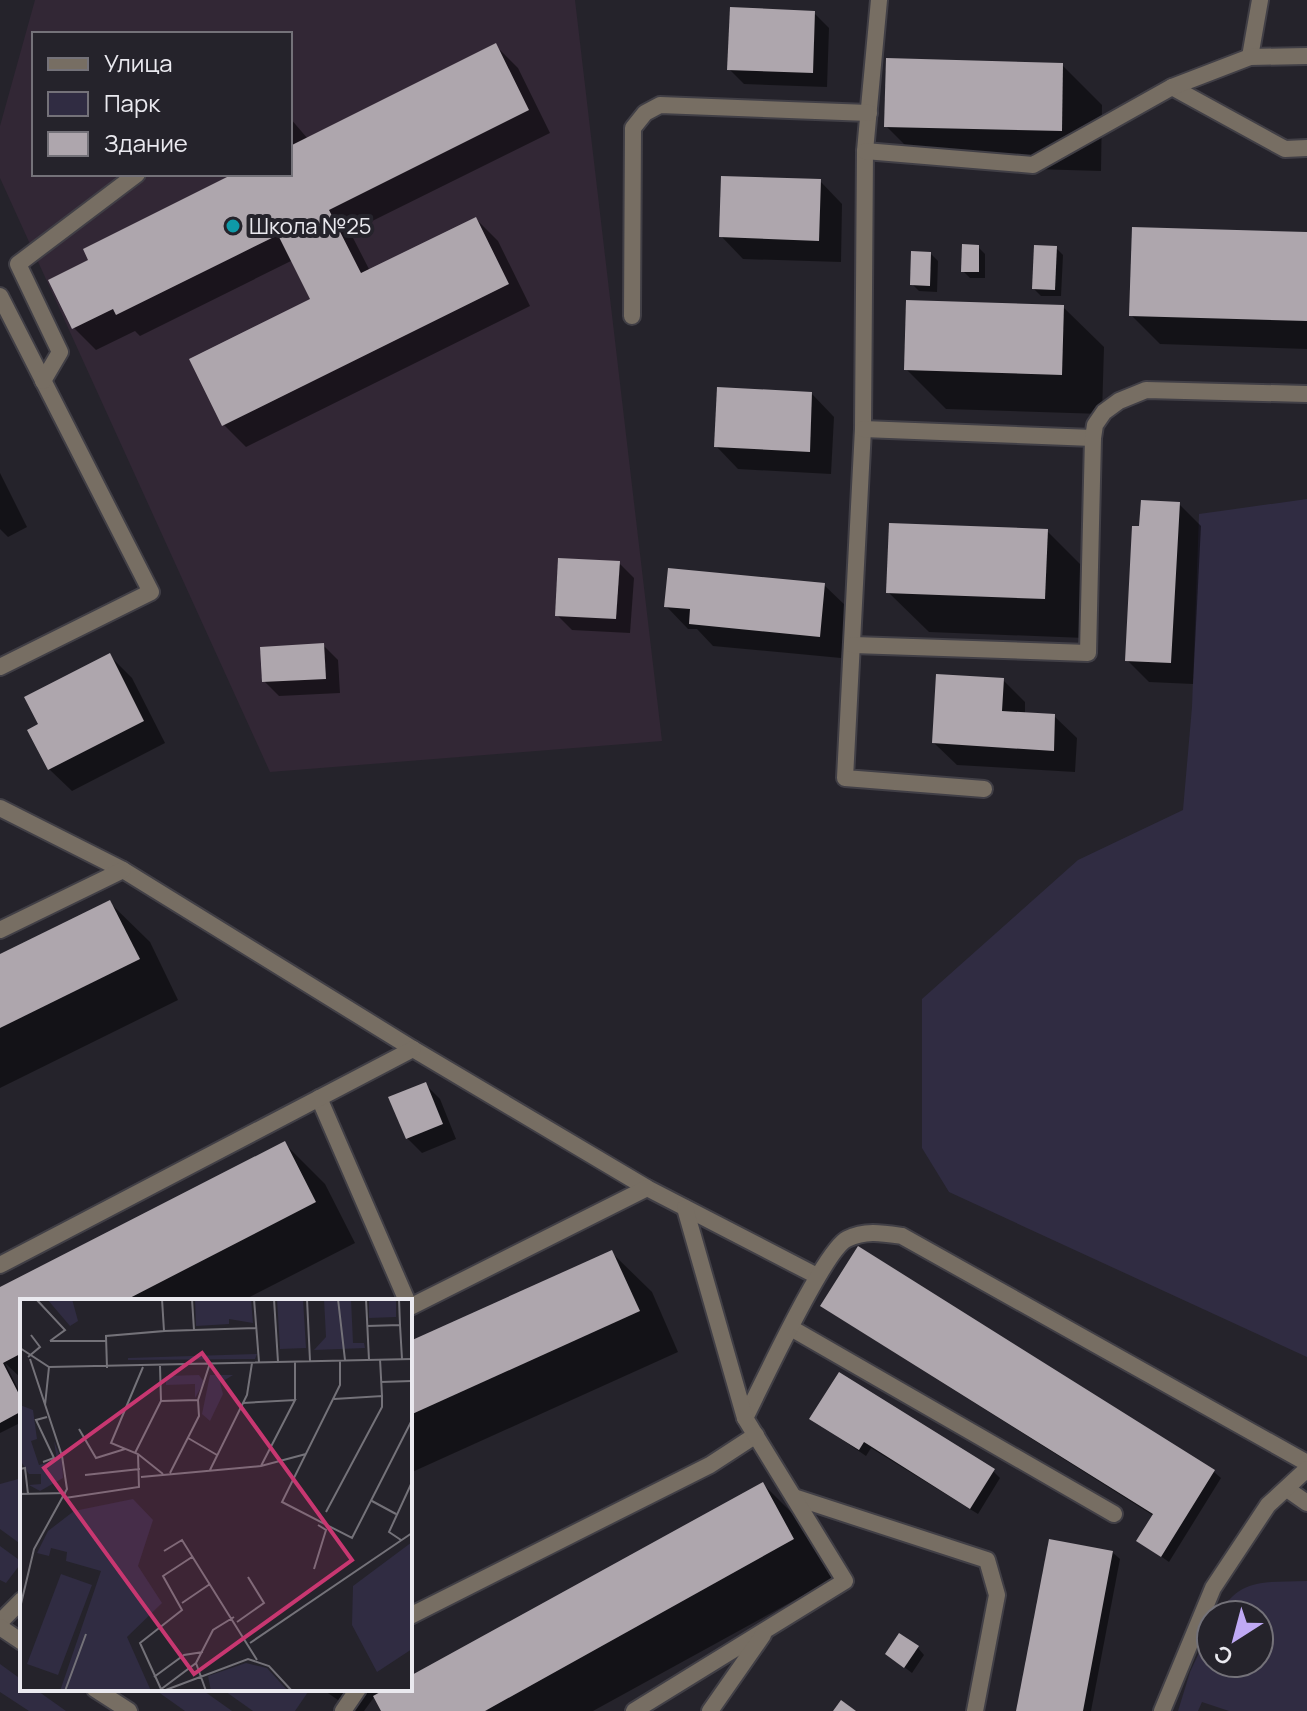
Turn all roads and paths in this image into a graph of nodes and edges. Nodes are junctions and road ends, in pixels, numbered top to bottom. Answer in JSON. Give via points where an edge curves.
{"nodes":[{"id":1,"x":879,"y":0,"type":"edge"},
{"id":2,"x":1260,"y":0,"type":"edge"},
{"id":3,"x":1307,"y":56,"type":"edge"},
{"id":4,"x":1250,"y":57,"type":"junction"},
{"id":5,"x":1172,"y":87,"type":"junction"},
{"id":6,"x":869,"y":113,"type":"junction"},
{"id":7,"x":1307,"y":148,"type":"edge"},
{"id":8,"x":865,"y":151,"type":"junction"},
{"id":9,"x":134,"y":176,"type":"edge"},
{"id":10,"x":0,"y":296,"type":"edge"},
{"id":11,"x":632,"y":316,"type":"dead end"},
{"id":12,"x":43,"y":381,"type":"junction"},
{"id":13,"x":1307,"y":394,"type":"edge"},
{"id":14,"x":863,"y":429,"type":"junction"},
{"id":15,"x":1093,"y":438,"type":"junction"},
{"id":16,"x":853,"y":645,"type":"junction"},
{"id":17,"x":0,"y":667,"type":"edge"},
{"id":18,"x":984,"y":789,"type":"dead end"},
{"id":19,"x":0,"y":808,"type":"edge"},
{"id":20,"x":123,"y":870,"type":"junction"},
{"id":21,"x":0,"y":930,"type":"edge"},
{"id":22,"x":413,"y":1049,"type":"junction"},
{"id":23,"x":319,"y":1098,"type":"junction"},
{"id":24,"x":647,"y":1188,"type":"junction"},
{"id":25,"x":685,"y":1208,"type":"junction"},
{"id":26,"x":0,"y":1265,"type":"edge"},
{"id":27,"x":817,"y":1276,"type":"junction"},
{"id":28,"x":406,"y":1299,"type":"edge"},
{"id":29,"x":412,"y":1306,"type":"edge"},
{"id":30,"x":791,"y":1328,"type":"junction"},
{"id":31,"x":745,"y":1418,"type":"junction"},
{"id":32,"x":756,"y":1435,"type":"junction"},
{"id":33,"x":1307,"y":1466,"type":"edge"},
{"id":34,"x":1287,"y":1489,"type":"junction"},
{"id":35,"x":794,"y":1497,"type":"junction"},
{"id":36,"x":1307,"y":1503,"type":"edge"},
{"id":37,"x":1114,"y":1514,"type":"dead end"},
{"id":38,"x":20,"y":1602,"type":"edge"},
{"id":39,"x":412,"y":1614,"type":"edge"},
{"id":40,"x":0,"y":1625,"type":"edge"},
{"id":41,"x":766,"y":1631,"type":"junction"},
{"id":42,"x":20,"y":1640,"type":"edge"},
{"id":43,"x":98,"y":1691,"type":"edge"},
{"id":44,"x":357,"y":1691,"type":"edge"},
{"id":45,"x":129,"y":1711,"type":"edge"},
{"id":46,"x":343,"y":1711,"type":"edge"},
{"id":47,"x":634,"y":1711,"type":"edge"},
{"id":48,"x":710,"y":1711,"type":"edge"},
{"id":49,"x":975,"y":1711,"type":"edge"},
{"id":50,"x":1162,"y":1711,"type":"edge"}],
"edges":[{"from":1,"to":6,"type":"street"},
{"from":2,"to":4,"type":"street"},
{"from":3,"to":4,"type":"street"},
{"from":4,"to":5,"type":"street"},
{"from":5,"to":7,"type":"street","via":[[1285,149]]},
{"from":5,"to":8,"type":"street","via":[[1033,165]]},
{"from":6,"to":8,"type":"street"},
{"from":6,"to":11,"type":"street","via":[[660,105],[645,113],[633,128]]},
{"from":8,"to":14,"type":"street"},
{"from":9,"to":12,"type":"street","via":[[18,264],[60,352]]},
{"from":10,"to":12,"type":"street"},
{"from":12,"to":17,"type":"street","via":[[151,592]]},
{"from":13,"to":15,"type":"street","via":[[1146,390],[1104,412]]},
{"from":14,"to":15,"type":"street"},
{"from":14,"to":16,"type":"street"},
{"from":15,"to":16,"type":"street","via":[[1088,653]]},
{"from":16,"to":18,"type":"street","via":[[845,778]]},
{"from":19,"to":20,"type":"street"},
{"from":20,"to":21,"type":"street"},
{"from":20,"to":22,"type":"street"},
{"from":22,"to":23,"type":"street"},
{"from":22,"to":24,"type":"street"},
{"from":23,"to":26,"type":"street"},
{"from":23,"to":28,"type":"street"},
{"from":24,"to":25,"type":"street"},
{"from":24,"to":29,"type":"street"},
{"from":25,"to":27,"type":"street"},
{"from":25,"to":31,"type":"street"},
{"from":27,"to":30,"type":"street"},
{"from":27,"to":33,"type":"street","via":[[843,1240],[868,1232],[902,1236]]},
{"from":30,"to":31,"type":"street"},
{"from":30,"to":37,"type":"street"},
{"from":31,"to":32,"type":"street"},
{"from":32,"to":35,"type":"street"},
{"from":32,"to":39,"type":"street","via":[[710,1465]]},
{"from":33,"to":34,"type":"street"},
{"from":34,"to":36,"type":"street"},
{"from":34,"to":50,"type":"street","via":[[1268,1505],[1213,1588]]},
{"from":35,"to":41,"type":"street","via":[[845,1581]]},
{"from":35,"to":49,"type":"street","via":[[987,1560],[997,1595]]},
{"from":38,"to":40,"type":"street"},
{"from":40,"to":42,"type":"street"},
{"from":41,"to":47,"type":"street"},
{"from":41,"to":48,"type":"street"},
{"from":43,"to":45,"type":"street"},
{"from":44,"to":46,"type":"street"}]}
